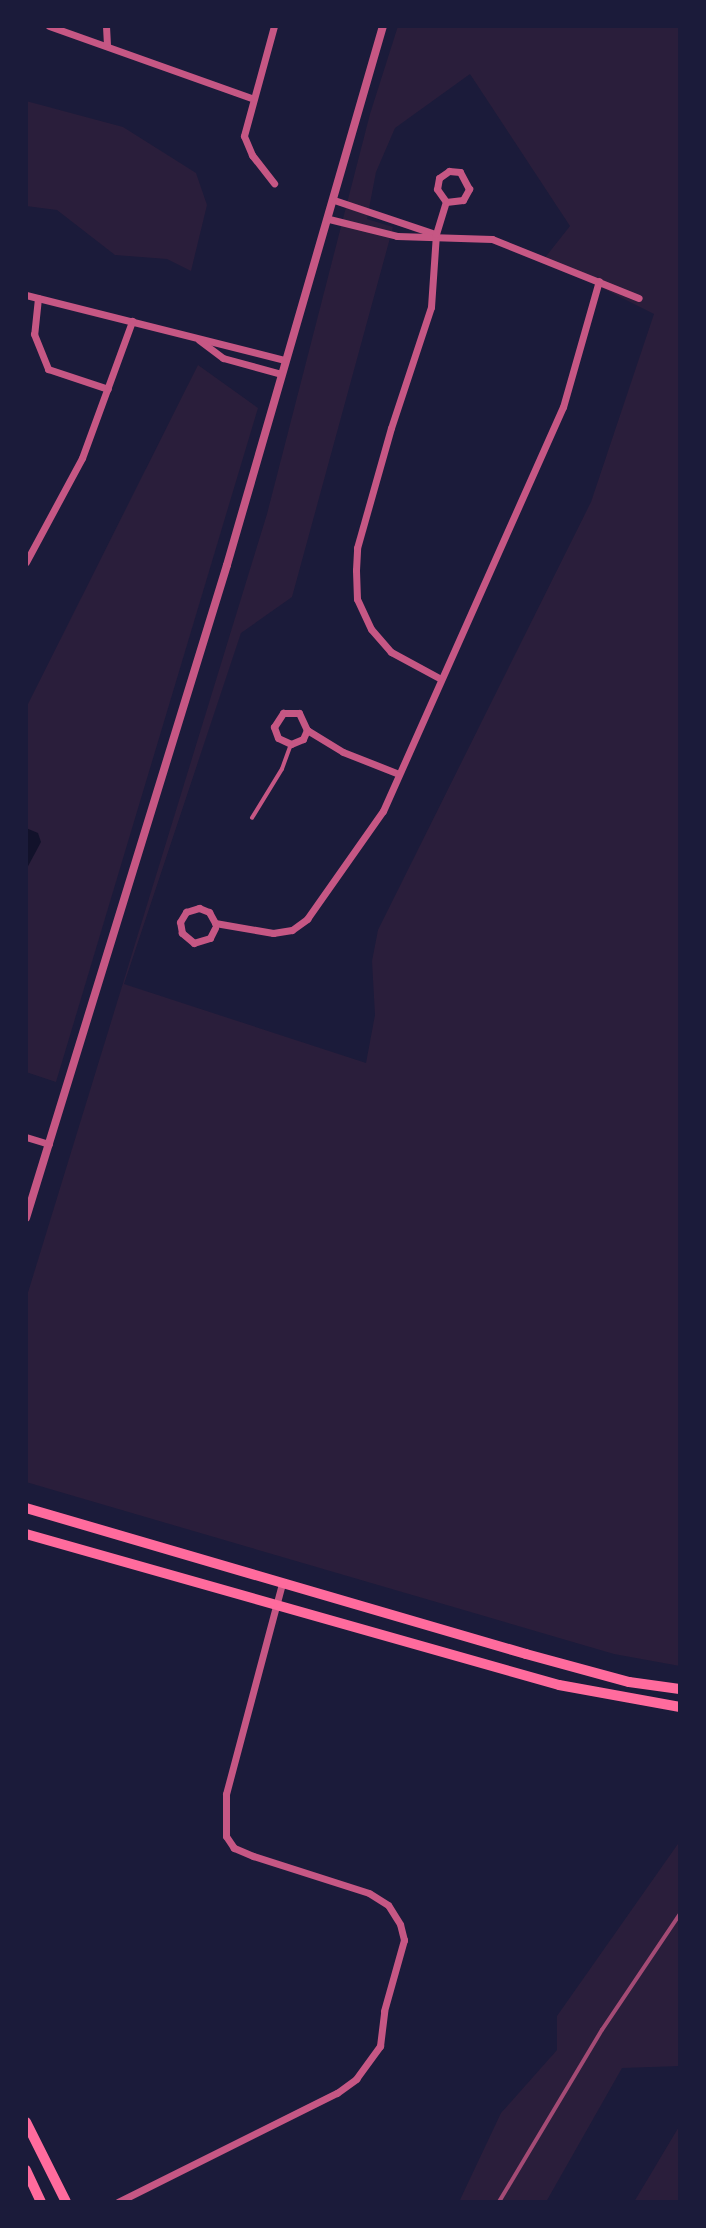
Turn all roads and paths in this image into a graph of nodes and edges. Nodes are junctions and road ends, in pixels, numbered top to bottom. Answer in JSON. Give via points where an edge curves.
{"nodes":[{"id":1,"x":49,"y":26,"type":"edge"},
{"id":2,"x":106,"y":26,"type":"edge"},
{"id":3,"x":274,"y":26,"type":"edge"},
{"id":4,"x":383,"y":26,"type":"edge"},
{"id":5,"x":107,"y":46,"type":"junction"},
{"id":6,"x":251,"y":98,"type":"junction"},
{"id":7,"x":274,"y":183,"type":"dead end"},
{"id":8,"x":334,"y":200,"type":"junction"},
{"id":9,"x":446,"y":202,"type":"junction"},
{"id":10,"x":329,"y":219,"type":"junction"},
{"id":11,"x":436,"y":234,"type":"junction"},
{"id":12,"x":599,"y":281,"type":"junction"},
{"id":13,"x":26,"y":295,"type":"edge"},
{"id":14,"x":38,"y":298,"type":"junction"},
{"id":15,"x":639,"y":298,"type":"dead end"},
{"id":16,"x":132,"y":321,"type":"junction"},
{"id":17,"x":196,"y":337,"type":"junction"},
{"id":18,"x":285,"y":360,"type":"junction"},
{"id":19,"x":281,"y":374,"type":"junction"},
{"id":20,"x":108,"y":389,"type":"junction"},
{"id":21,"x":26,"y":562,"type":"edge"},
{"id":22,"x":441,"y":679,"type":"junction"},
{"id":23,"x":307,"y":730,"type":"junction"},
{"id":24,"x":291,"y":744,"type":"junction"},
{"id":25,"x":399,"y":774,"type":"junction"},
{"id":26,"x":252,"y":818,"type":"dead end"},
{"id":27,"x":215,"y":928,"type":"dead end"},
{"id":28,"x":26,"y":1137,"type":"edge"},
{"id":29,"x":48,"y":1144,"type":"junction"},
{"id":30,"x":29,"y":1199,"type":"edge"},
{"id":31,"x":26,"y":1218,"type":"edge"},
{"id":32,"x":26,"y":1508,"type":"edge"},
{"id":33,"x":26,"y":1534,"type":"edge"},
{"id":34,"x":282,"y":1584,"type":"junction"},
{"id":35,"x":278,"y":1603,"type":"junction"},
{"id":36,"x":680,"y":1689,"type":"edge"},
{"id":37,"x":680,"y":1707,"type":"edge"},
{"id":38,"x":26,"y":2122,"type":"edge"},
{"id":39,"x":26,"y":2170,"type":"edge"},
{"id":40,"x":41,"y":2202,"type":"edge"},
{"id":41,"x":66,"y":2202,"type":"edge"},
{"id":42,"x":118,"y":2202,"type":"edge"}],
"edges":[{"from":1,"to":5,"type":"street"},
{"from":2,"to":5,"type":"street"},
{"from":3,"to":6,"type":"street"},
{"from":4,"to":8,"type":"street"},
{"from":5,"to":6,"type":"street"},
{"from":6,"to":7,"type":"street","via":[[244,136],[252,156]]},
{"from":8,"to":10,"type":"street"},
{"from":8,"to":11,"type":"street"},
{"from":9,"to":9,"type":"street","via":[[458,203],[467,196],[469,185],[460,172],[449,171],[439,178],[437,189]]},
{"from":9,"to":11,"type":"street"},
{"from":10,"to":11,"type":"street","via":[[397,236]]},
{"from":10,"to":18,"type":"street"},
{"from":11,"to":12,"type":"street","via":[[492,239]]},
{"from":11,"to":22,"type":"street","via":[[430,307],[387,441],[357,548],[356,570],[357,599],[371,629],[391,652]]},
{"from":12,"to":15,"type":"street"},
{"from":12,"to":22,"type":"street","via":[[563,407]]},
{"from":13,"to":14,"type":"street"},
{"from":14,"to":16,"type":"street"},
{"from":14,"to":20,"type":"street","via":[[34,334],[48,369]]},
{"from":16,"to":17,"type":"street"},
{"from":16,"to":20,"type":"street"},
{"from":17,"to":18,"type":"street"},
{"from":17,"to":19,"type":"street","via":[[223,358]]},
{"from":18,"to":19,"type":"street"},
{"from":19,"to":29,"type":"street"},
{"from":20,"to":21,"type":"street","via":[[82,458]]},
{"from":22,"to":25,"type":"street"},
{"from":23,"to":24,"type":"street","via":[[303,739]]},
{"from":23,"to":24,"type":"street","via":[[299,713],[279,716],[275,733]]},
{"from":23,"to":25,"type":"street","via":[[343,752]]},
{"from":24,"to":26,"type":"lane","via":[[282,769]]},
{"from":25,"to":27,"type":"street","via":[[383,811],[307,919],[292,930],[273,933],[215,923],[209,912],[199,908],[186,912],[180,922],[182,933],[194,943],[209,939]]},
{"from":28,"to":29,"type":"street"},
{"from":29,"to":30,"type":"street"},
{"from":30,"to":31,"type":"street"},
{"from":32,"to":34,"type":"main road"},
{"from":33,"to":35,"type":"main road"},
{"from":34,"to":35,"type":"street"},
{"from":34,"to":36,"type":"main road","via":[[629,1682]]},
{"from":35,"to":37,"type":"main road","via":[[559,1685]]},
{"from":35,"to":42,"type":"street","via":[[226,1794],[226,1836],[234,1848],[369,1893],[388,1905],[404,1940],[384,2011],[380,2046],[337,2094]]},
{"from":38,"to":41,"type":"main road"},
{"from":39,"to":40,"type":"main road"}]}
